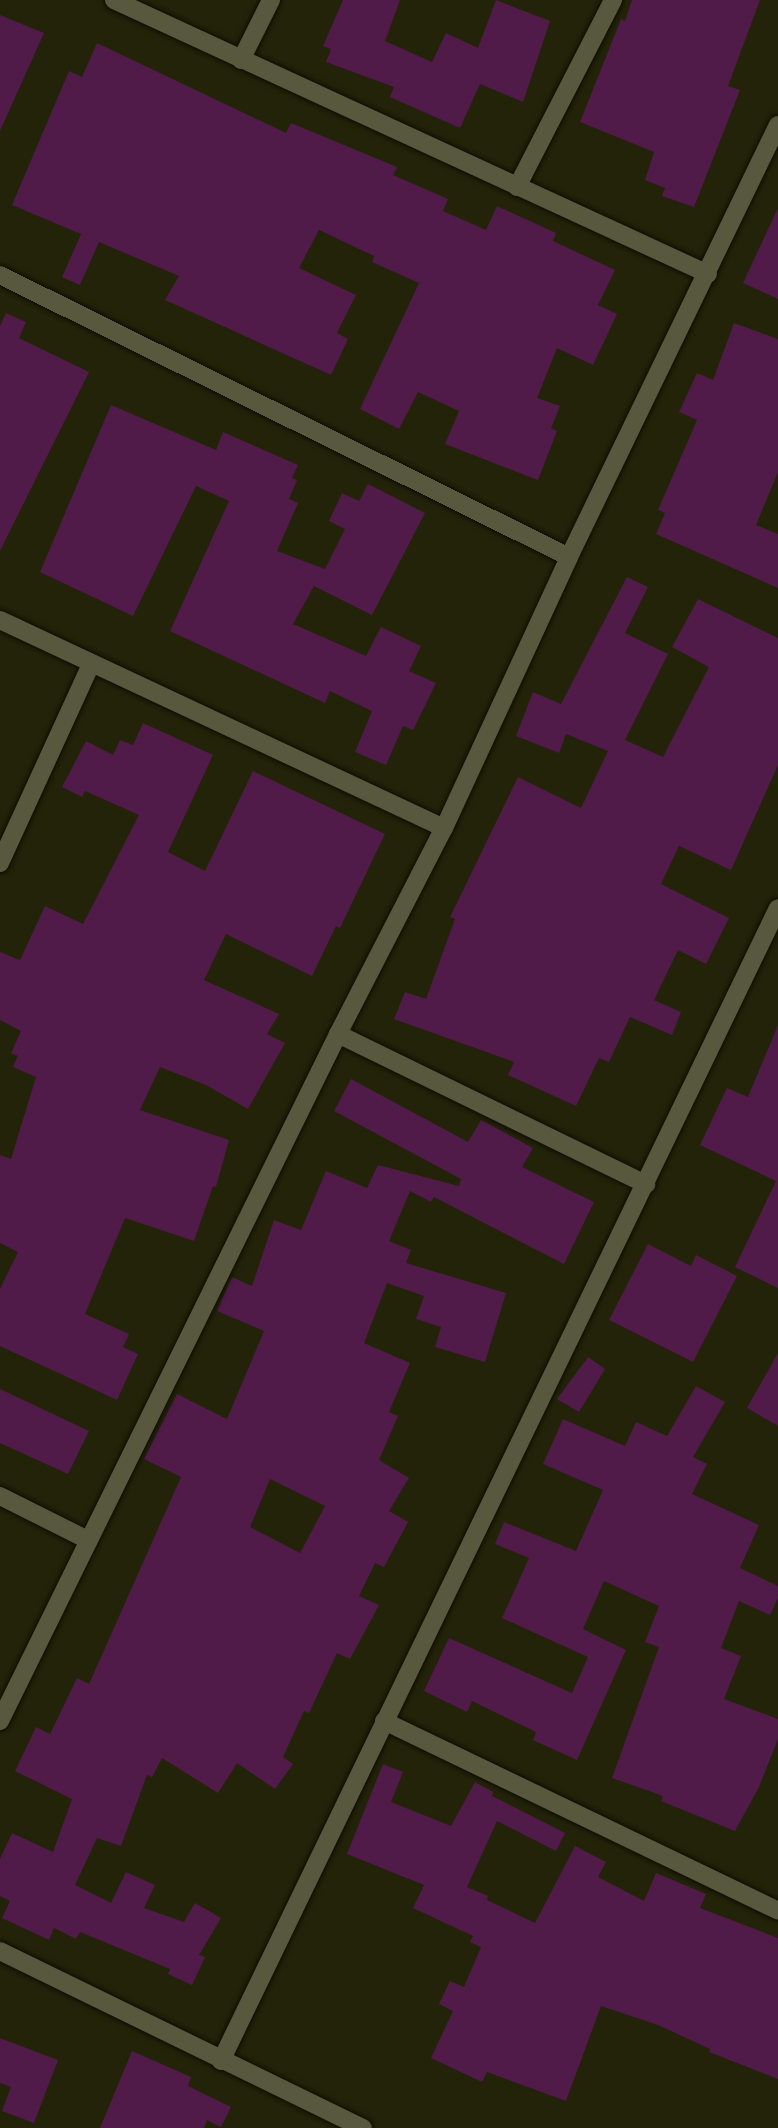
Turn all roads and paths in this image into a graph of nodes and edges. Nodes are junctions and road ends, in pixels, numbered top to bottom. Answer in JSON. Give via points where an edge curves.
{"nodes":[{"id":1,"x":114,"y":0,"type":"edge"},
{"id":2,"x":271,"y":0,"type":"edge"},
{"id":3,"x":613,"y":0,"type":"edge"},
{"id":4,"x":242,"y":60,"type":"junction"},
{"id":5,"x":778,"y":125,"type":"edge"},
{"id":6,"x":517,"y":187,"type":"junction"},
{"id":7,"x":708,"y":274,"type":"junction"},
{"id":8,"x":0,"y":275,"type":"edge"},
{"id":9,"x":569,"y":556,"type":"junction"},
{"id":10,"x":0,"y":620,"type":"edge"},
{"id":11,"x":91,"y":664,"type":"junction"},
{"id":12,"x":444,"y":828,"type":"junction"},
{"id":13,"x":0,"y":863,"type":"edge"},
{"id":14,"x":778,"y":908,"type":"edge"},
{"id":15,"x":338,"y":1034,"type":"junction"},
{"id":16,"x":646,"y":1184,"type":"junction"},
{"id":17,"x":0,"y":1496,"type":"edge"},
{"id":18,"x":88,"y":1540,"type":"junction"},
{"id":19,"x":0,"y":1721,"type":"edge"},
{"id":20,"x":384,"y":1721,"type":"junction"},
{"id":21,"x":778,"y":1911,"type":"edge"},
{"id":22,"x":0,"y":1951,"type":"edge"},
{"id":23,"x":221,"y":2061,"type":"junction"},
{"id":24,"x":363,"y":2128,"type":"edge"}],
"edges":[{"from":1,"to":4,"type":"street"},
{"from":2,"to":4,"type":"street"},
{"from":3,"to":6,"type":"street"},
{"from":4,"to":6,"type":"street"},
{"from":5,"to":7,"type":"street"},
{"from":6,"to":7,"type":"street"},
{"from":7,"to":9,"type":"street"},
{"from":8,"to":9,"type":"street"},
{"from":9,"to":12,"type":"street"},
{"from":10,"to":11,"type":"street"},
{"from":11,"to":12,"type":"street"},
{"from":11,"to":13,"type":"street"},
{"from":12,"to":15,"type":"street"},
{"from":14,"to":16,"type":"street"},
{"from":15,"to":16,"type":"street"},
{"from":15,"to":18,"type":"street"},
{"from":16,"to":20,"type":"street"},
{"from":17,"to":18,"type":"street"},
{"from":18,"to":19,"type":"street"},
{"from":20,"to":21,"type":"street"},
{"from":20,"to":23,"type":"street"},
{"from":22,"to":23,"type":"street"},
{"from":23,"to":24,"type":"street"}]}
